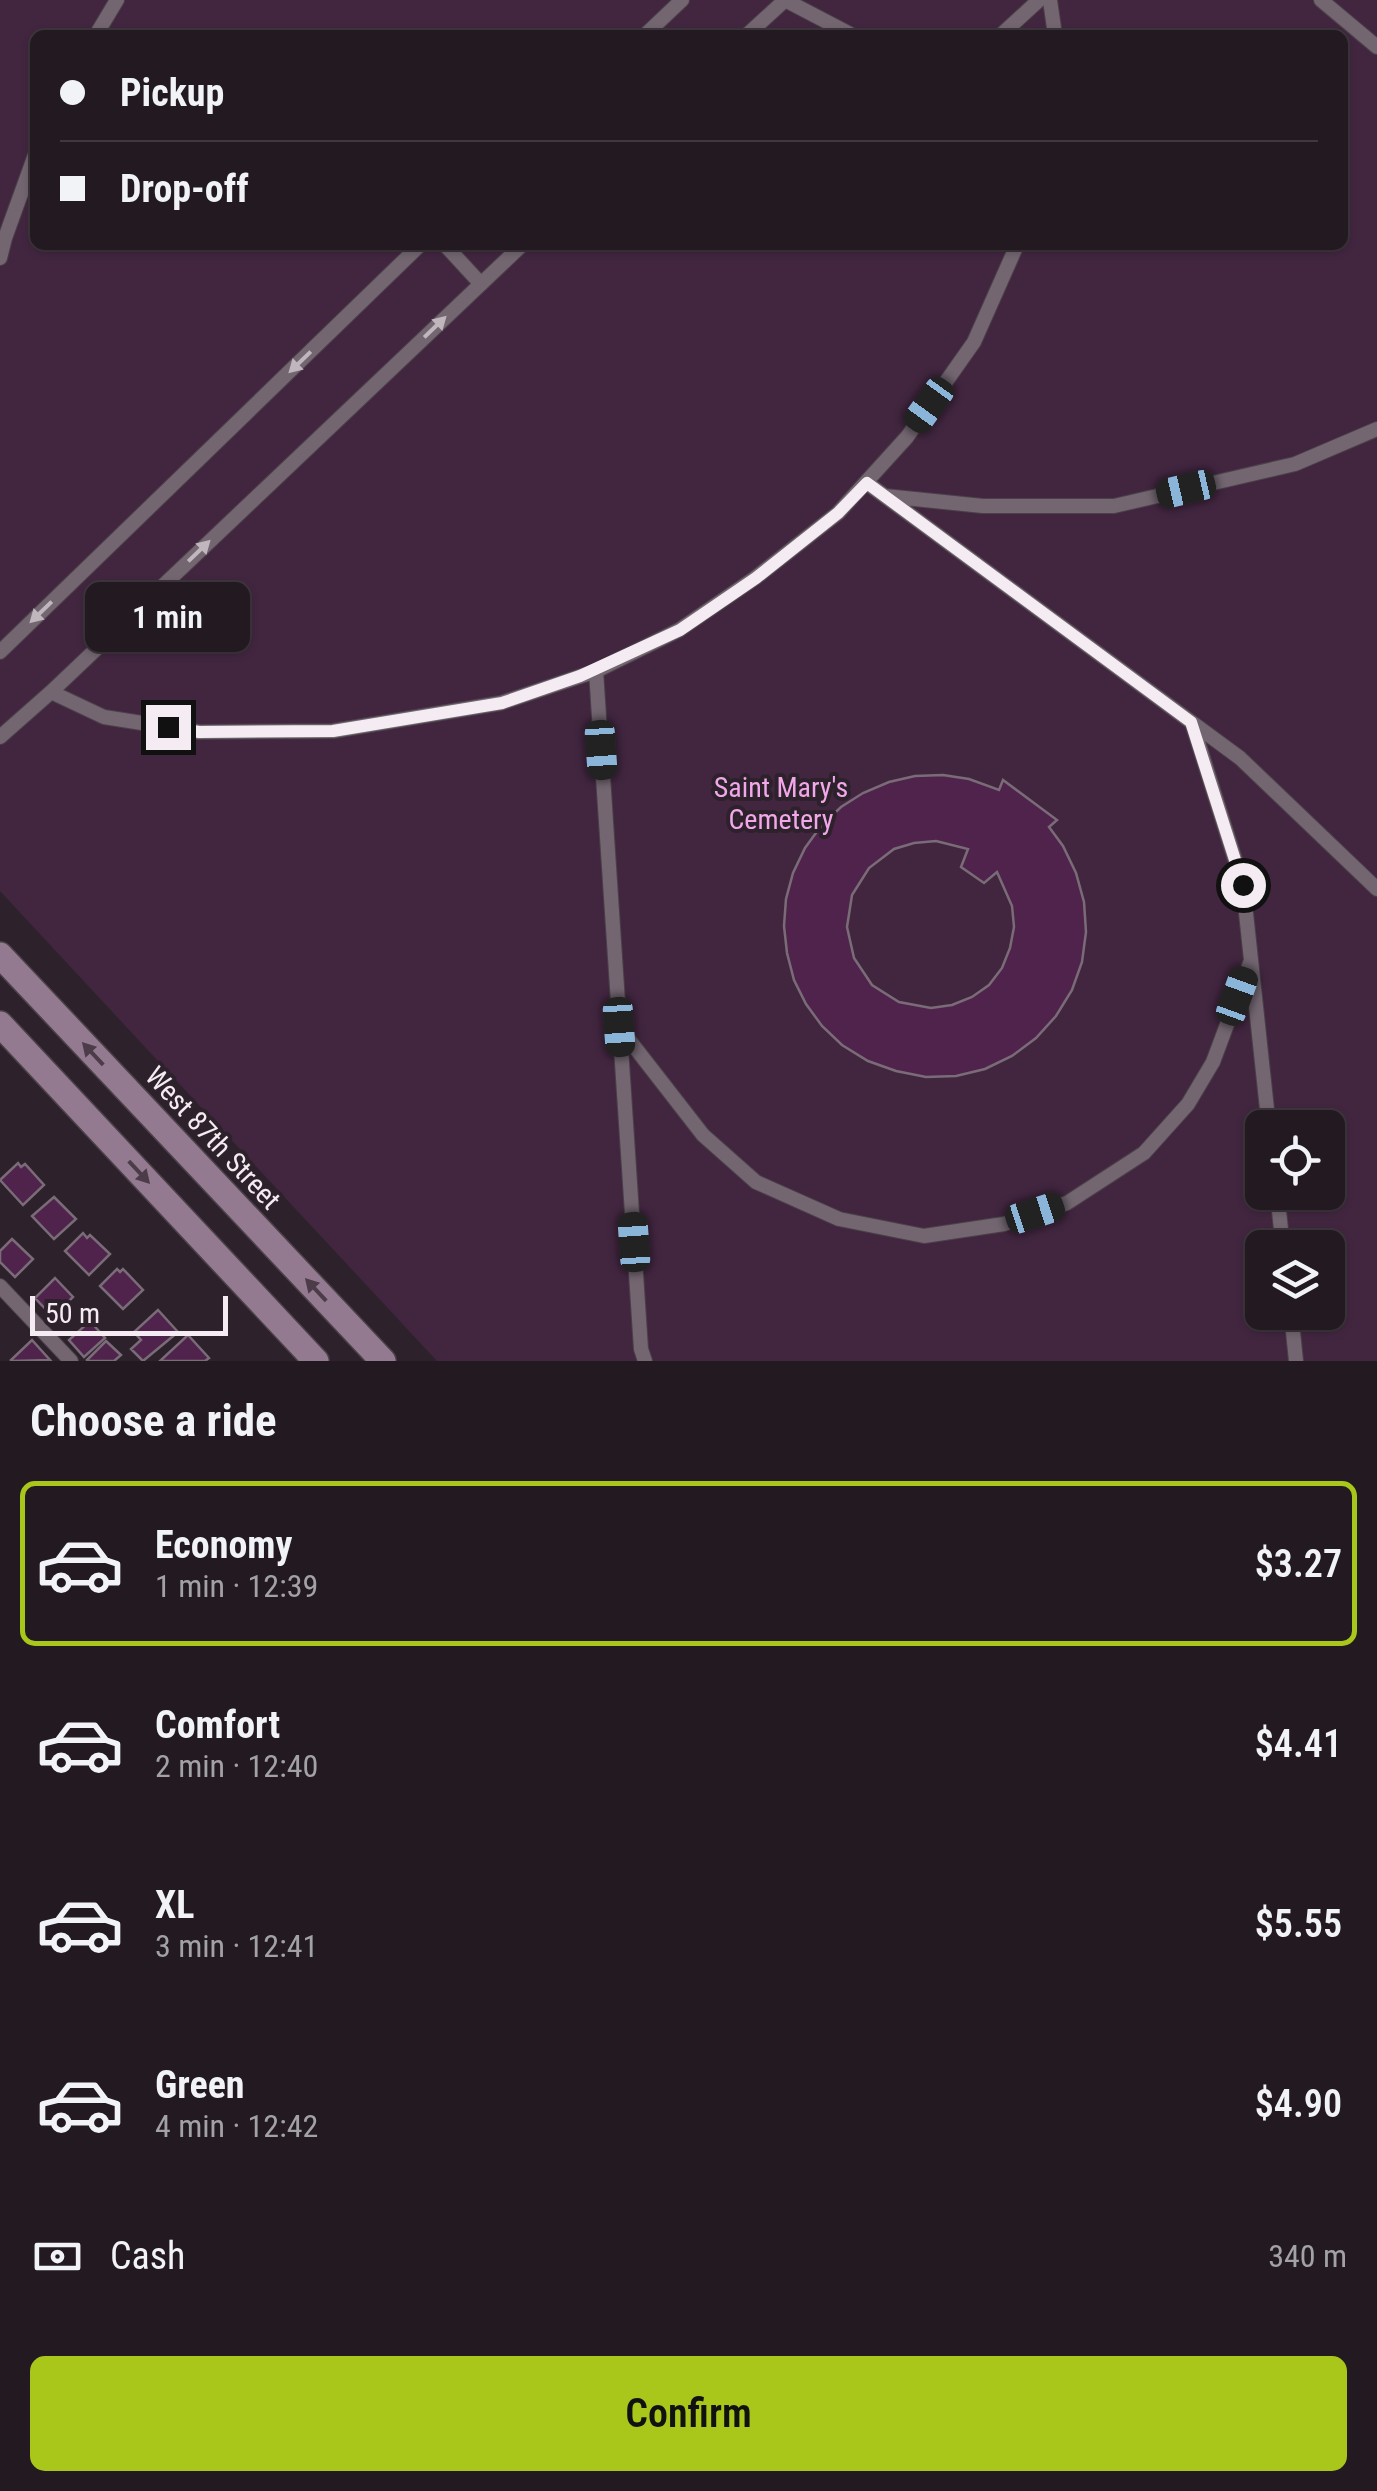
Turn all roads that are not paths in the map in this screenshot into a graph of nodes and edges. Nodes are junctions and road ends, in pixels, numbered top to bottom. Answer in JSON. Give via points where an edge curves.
{"nodes":[{"id":1,"x":116,"y":0,"type":"edge"},
{"id":2,"x":682,"y":0,"type":"edge"},
{"id":3,"x":785,"y":0,"type":"edge"},
{"id":4,"x":1038,"y":0,"type":"edge"},
{"id":5,"x":1050,"y":0,"type":"edge"},
{"id":6,"x":1321,"y":0,"type":"edge"},
{"id":7,"x":99,"y":30,"type":"edge"},
{"id":8,"x":650,"y":30,"type":"edge"},
{"id":9,"x":752,"y":30,"type":"edge"},
{"id":10,"x":842,"y":30,"type":"edge"},
{"id":11,"x":1006,"y":30,"type":"edge"},
{"id":12,"x":1054,"y":30,"type":"edge"},
{"id":13,"x":1377,"y":48,"type":"edge"},
{"id":14,"x":30,"y":167,"type":"edge"},
{"id":15,"x":2,"y":237,"type":"edge"},
{"id":16,"x":415,"y":250,"type":"edge"},
{"id":17,"x":450,"y":250,"type":"edge"},
{"id":18,"x":517,"y":250,"type":"edge"},
{"id":19,"x":1015,"y":250,"type":"edge"},
{"id":20,"x":0,"y":258,"type":"edge"},
{"id":21,"x":481,"y":284,"type":"junction"},
{"id":22,"x":1377,"y":429,"type":"edge"},
{"id":23,"x":867,"y":483,"type":"junction"},
{"id":24,"x":883,"y":496,"type":"junction"},
{"id":25,"x":0,"y":652,"type":"edge"},
{"id":26,"x":596,"y":671,"type":"junction"},
{"id":27,"x":51,"y":692,"type":"junction"},
{"id":28,"x":1191,"y":722,"type":"junction"},
{"id":29,"x":0,"y":737,"type":"edge"},
{"id":30,"x":1377,"y":889,"type":"edge"},
{"id":31,"x":0,"y":956,"type":"edge"},
{"id":32,"x":1250,"y":963,"type":"junction"},
{"id":33,"x":0,"y":1024,"type":"edge"},
{"id":34,"x":619,"y":1027,"type":"junction"},
{"id":35,"x":1267,"y":1110,"type":"edge"},
{"id":36,"x":0,"y":1286,"type":"edge"},
{"id":37,"x":1293,"y":1330,"type":"edge"},
{"id":38,"x":71,"y":1361,"type":"edge"},
{"id":39,"x":316,"y":1361,"type":"edge"},
{"id":40,"x":383,"y":1361,"type":"edge"},
{"id":41,"x":645,"y":1361,"type":"edge"},
{"id":42,"x":1296,"y":1361,"type":"edge"}],
"edges":[{"from":1,"to":7,"type":"lane"},
{"from":2,"to":8,"type":"lane"},
{"from":3,"to":9,"type":"lane"},
{"from":3,"to":10,"type":"lane"},
{"from":4,"to":11,"type":"lane"},
{"from":5,"to":12,"type":"lane"},
{"from":6,"to":13,"type":"lane"},
{"from":14,"to":15,"type":"lane"},
{"from":15,"to":20,"type":"lane"},
{"from":16,"to":25,"type":"lane","one_way":true},
{"from":17,"to":21,"type":"lane"},
{"from":18,"to":21,"type":"lane"},
{"from":19,"to":23,"type":"lane","via":[[974,342]]},
{"from":27,"to":21,"type":"lane","one_way":true},
{"from":22,"to":24,"type":"lane","via":[[1295,464],[1114,506],[983,506]]},
{"from":23,"to":24,"type":"lane"},
{"from":23,"to":26,"type":"lane","via":[[756,578],[680,630]]},
{"from":24,"to":28,"type":"lane"},
{"from":26,"to":27,"type":"lane","via":[[502,703],[333,731],[199,732],[104,718]]},
{"from":26,"to":34,"type":"lane"},
{"from":27,"to":29,"type":"lane"},
{"from":28,"to":30,"type":"lane","via":[[1240,758]]},
{"from":28,"to":32,"type":"lane","via":[[1243,885]]},
{"from":40,"to":31,"type":"main road","name":"West 87th Street","one_way":true},
{"from":32,"to":34,"type":"lane","via":[[1212,1062],[1188,1104],[1144,1154],[1067,1203],[1004,1224],[924,1236],[840,1219],[756,1182],[703,1136]]},
{"from":32,"to":35,"type":"lane"},
{"from":33,"to":39,"type":"main road","one_way":true},
{"from":34,"to":41,"type":"lane"},
{"from":36,"to":38,"type":"lane"},
{"from":37,"to":42,"type":"lane"}]}
